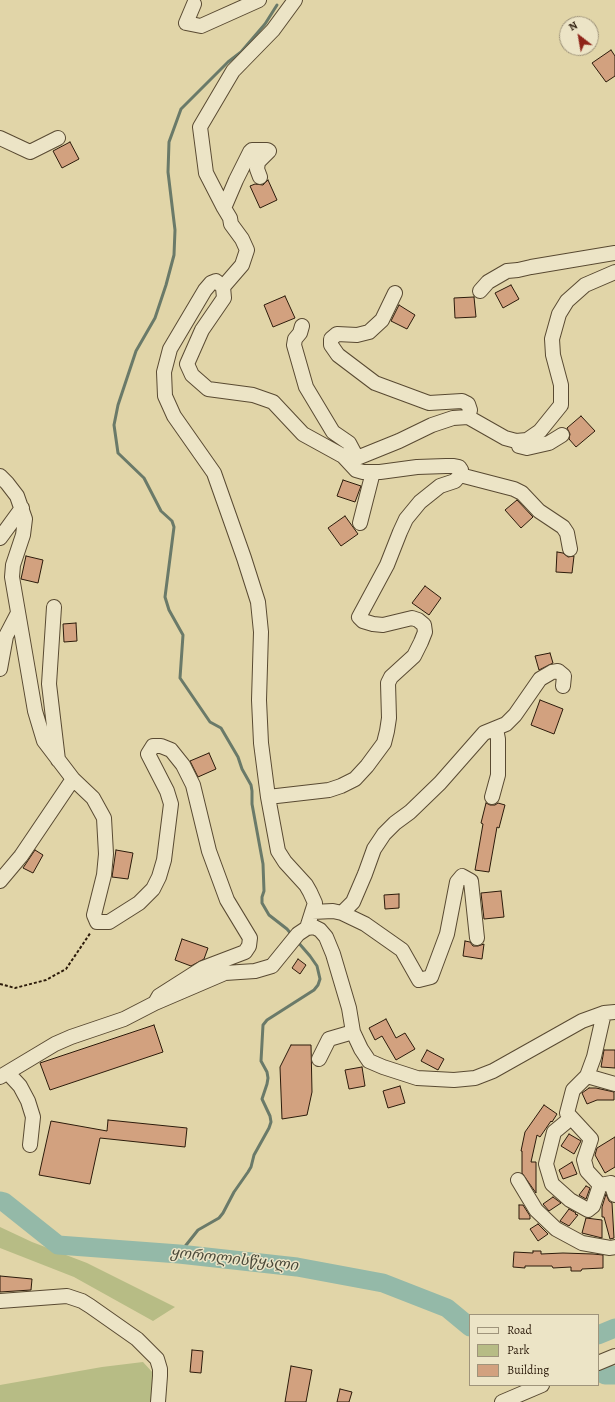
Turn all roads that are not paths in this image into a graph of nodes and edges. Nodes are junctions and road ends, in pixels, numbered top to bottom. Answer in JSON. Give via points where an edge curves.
{"nodes":[{"id":1,"x":259,"y":0,"type":"edge"},
{"id":2,"x":295,"y":0,"type":"edge"},
{"id":3,"x":194,"y":4,"type":"dead end"},
{"id":4,"x":0,"y":138,"type":"edge"},
{"id":5,"x":58,"y":138,"type":"dead end"},
{"id":6,"x":260,"y":177,"type":"dead end"},
{"id":7,"x":224,"y":208,"type":"junction"},
{"id":8,"x":615,"y":253,"type":"edge"},
{"id":9,"x":615,"y":272,"type":"edge"},
{"id":10,"x":615,"y":283,"type":"edge"},
{"id":11,"x":223,"y":287,"type":"junction"},
{"id":12,"x":480,"y":291,"type":"dead end"},
{"id":13,"x":396,"y":293,"type":"dead end"},
{"id":14,"x":567,"y":301,"type":"junction"},
{"id":15,"x":302,"y":326,"type":"dead end"},
{"id":16,"x":468,"y":417,"type":"junction"},
{"id":17,"x":562,"y":435,"type":"dead end"},
{"id":18,"x":516,"y":441,"type":"junction"},
{"id":19,"x":350,"y":457,"type":"junction"},
{"id":20,"x":373,"y":472,"type":"junction"},
{"id":21,"x":460,"y":475,"type":"junction"},
{"id":22,"x":0,"y":476,"type":"edge"},
{"id":23,"x":22,"y":508,"type":"junction"},
{"id":24,"x":360,"y":523,"type":"dead end"},
{"id":25,"x":0,"y":538,"type":"edge"},
{"id":26,"x":570,"y":548,"type":"dead end"},
{"id":27,"x":54,"y":607,"type":"dead end"},
{"id":28,"x":18,"y":613,"type":"junction"},
{"id":29,"x":0,"y":669,"type":"edge"},
{"id":30,"x":563,"y":686,"type":"dead end"},
{"id":31,"x":496,"y":728,"type":"junction"},
{"id":32,"x":58,"y":760,"type":"junction"},
{"id":33,"x":73,"y":779,"type":"junction"},
{"id":34,"x":268,"y":797,"type":"junction"},
{"id":35,"x":492,"y":797,"type":"dead end"},
{"id":36,"x":0,"y":881,"type":"edge"},
{"id":37,"x":312,"y":912,"type":"junction"},
{"id":38,"x":342,"y":913,"type":"junction"},
{"id":39,"x":299,"y":934,"type":"junction"},
{"id":40,"x":477,"y":938,"type":"dead end"},
{"id":41,"x":155,"y":1003,"type":"junction"},
{"id":42,"x":610,"y":1013,"type":"edge"},
{"id":43,"x":353,"y":1032,"type":"junction"},
{"id":44,"x":319,"y":1059,"type":"dead end"},
{"id":45,"x":4,"y":1075,"type":"edge"},
{"id":46,"x":587,"y":1076,"type":"junction"},
{"id":47,"x":615,"y":1084,"type":"edge"},
{"id":48,"x":571,"y":1118,"type":"junction"},
{"id":49,"x":30,"y":1145,"type":"dead end"},
{"id":50,"x":518,"y":1180,"type":"dead end"},
{"id":51,"x":610,"y":1186,"type":"edge"},
{"id":52,"x":615,"y":1247,"type":"edge"},
{"id":53,"x":0,"y":1301,"type":"edge"},
{"id":54,"x":540,"y":1386,"type":"edge"},
{"id":55,"x":158,"y":1402,"type":"edge"},
{"id":56,"x":502,"y":1402,"type":"edge"}],
"edges":[{"from":1,"to":3,"type":"street","via":[[201,26],[186,23]]},
{"from":2,"to":7,"type":"street","via":[[273,30],[233,71],[200,127],[206,173]]},
{"from":4,"to":5,"type":"street","via":[[30,152]]},
{"from":6,"to":7,"type":"street","via":[[258,162],[269,151],[252,150]]},
{"from":7,"to":11,"type":"street","via":[[247,250],[242,265]]},
{"from":8,"to":12,"type":"street","via":[[507,271],[488,282]]},
{"from":9,"to":14,"type":"street","via":[[584,285]]},
{"from":10,"to":14,"type":"street"},
{"from":11,"to":19,"type":"street","via":[[224,298],[202,330],[187,364],[192,375],[208,388],[253,395],[273,402],[303,434]]},
{"from":11,"to":34,"type":"street","via":[[216,281],[211,283],[170,349],[164,372],[165,396],[174,416],[214,473],[258,602],[261,632],[261,743]]},
{"from":13,"to":16,"type":"street","via":[[382,320],[369,332],[357,335],[337,334],[331,339],[331,345],[338,355],[375,383],[429,403],[462,401],[468,404]]},
{"from":14,"to":18,"type":"street","via":[[552,339],[553,355],[561,385],[561,405],[540,431],[526,440]]},
{"from":15,"to":19,"type":"street","via":[[294,345],[306,387],[333,432],[349,443]]},
{"from":16,"to":18,"type":"street","via":[[505,438]]},
{"from":16,"to":19,"type":"street","via":[[453,418],[432,425],[399,441]]},
{"from":17,"to":18,"type":"street","via":[[549,443],[527,448],[519,446]]},
{"from":19,"to":20,"type":"street","via":[[356,470]]},
{"from":20,"to":21,"type":"street","via":[[454,466],[461,470]]},
{"from":20,"to":24,"type":"street"},
{"from":21,"to":26,"type":"street","via":[[522,493],[539,512],[563,527]]},
{"from":21,"to":34,"type":"street","via":[[455,481],[440,486],[420,502],[406,519],[385,571],[359,617],[373,624],[412,618],[424,625],[422,642],[414,656],[391,677],[388,683],[389,718],[384,743],[367,766],[341,786],[329,790]]},
{"from":22,"to":23,"type":"street","via":[[17,496]]},
{"from":23,"to":25,"type":"street"},
{"from":23,"to":28,"type":"street","via":[[25,519],[23,535],[12,577]]},
{"from":27,"to":32,"type":"street","via":[[49,684]]},
{"from":28,"to":29,"type":"street","via":[[6,636]]},
{"from":28,"to":32,"type":"street","via":[[35,711],[44,740]]},
{"from":30,"to":31,"type":"street","via":[[564,676],[558,671],[540,679],[515,715],[506,724]]},
{"from":31,"to":35,"type":"street","via":[[498,775]]},
{"from":31,"to":38,"type":"street","via":[[484,733],[435,788],[384,834],[374,849],[353,902]]},
{"from":32,"to":33,"type":"street"},
{"from":33,"to":36,"type":"street","via":[[21,856]]},
{"from":33,"to":41,"type":"street","via":[[93,798],[104,818],[106,854],[104,875],[94,915],[97,922],[109,922],[139,903],[153,889],[159,877],[164,860],[171,804],[148,754],[153,746],[161,746],[171,750],[183,765],[193,785],[209,851],[227,900],[250,938],[245,952],[203,968],[159,996]]},
{"from":34,"to":37,"type":"street","via":[[278,851],[310,892],[315,903]]},
{"from":37,"to":38,"type":"street"},
{"from":37,"to":39,"type":"street"},
{"from":38,"to":40,"type":"street","via":[[365,924],[402,950],[419,980],[431,978],[447,934],[457,882],[462,876],[471,881]]},
{"from":39,"to":41,"type":"street","via":[[272,966],[255,971],[225,973]]},
{"from":39,"to":43,"type":"street","via":[[314,927],[326,937],[349,1008]]},
{"from":41,"to":45,"type":"street","via":[[124,1019],[55,1044]]},
{"from":42,"to":43,"type":"street","via":[[582,1021],[494,1071],[475,1078],[454,1080],[417,1078],[369,1061]]},
{"from":42,"to":46,"type":"street"},
{"from":43,"to":44,"type":"street","via":[[329,1039]]},
{"from":45,"to":49,"type":"street","via":[[20,1086],[28,1101],[33,1117]]},
{"from":46,"to":47,"type":"street"},
{"from":46,"to":48,"type":"street","via":[[573,1090],[567,1113]]},
{"from":48,"to":51,"type":"street","via":[[591,1140],[584,1160],[587,1171]]},
{"from":48,"to":51,"type":"street","via":[[554,1132],[546,1164],[552,1184],[570,1200],[588,1210]]},
{"from":50,"to":52,"type":"street","via":[[536,1210],[556,1229],[582,1243]]},
{"from":53,"to":55,"type":"street","via":[[67,1296],[90,1306],[137,1339],[156,1359],[160,1369]]},
{"from":54,"to":56,"type":"street"}]}
